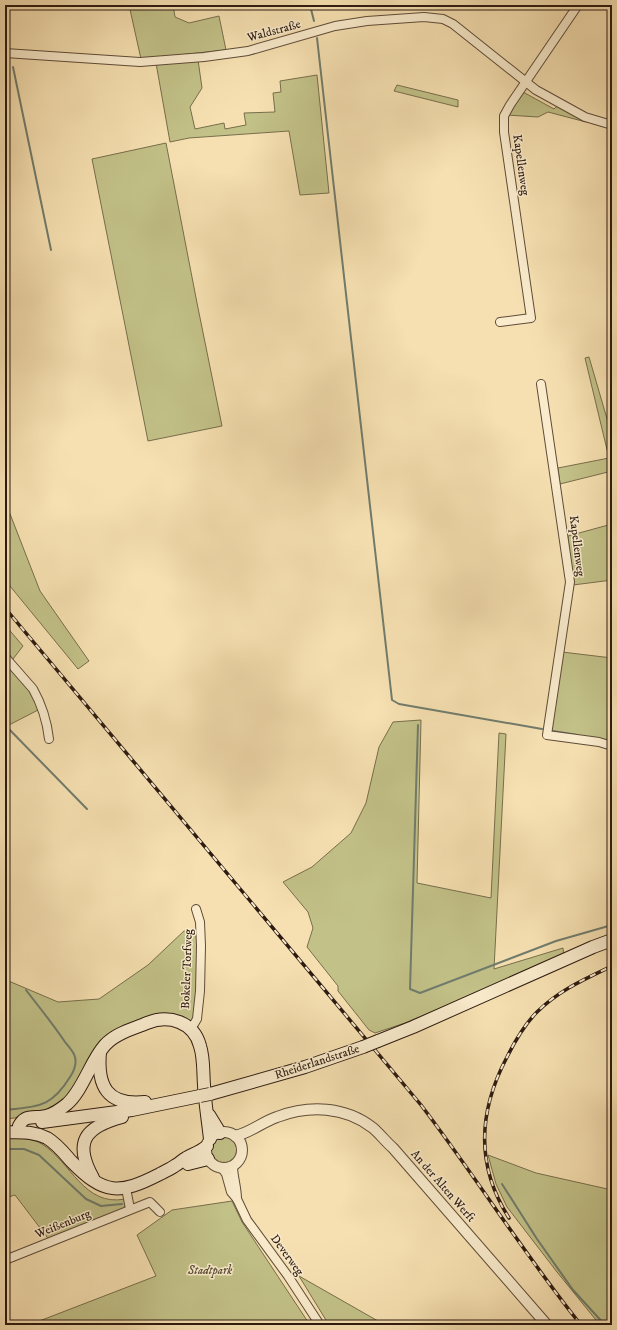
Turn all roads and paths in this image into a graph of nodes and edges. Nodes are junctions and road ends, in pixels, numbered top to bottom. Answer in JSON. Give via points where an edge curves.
{"nodes":[{"id":1,"x":578,"y":5,"type":"edge"},
{"id":2,"x":5,"y":53,"type":"edge"},
{"id":3,"x":525,"y":82,"type":"junction"},
{"id":4,"x":612,"y":125,"type":"edge"},
{"id":5,"x":500,"y":322,"type":"dead end"},
{"id":6,"x":541,"y":384,"type":"dead end"},
{"id":7,"x":5,"y":657,"type":"edge"},
{"id":8,"x":49,"y":739,"type":"dead end"},
{"id":9,"x":612,"y":746,"type":"edge"},
{"id":10,"x":196,"y":909,"type":"dead end"},
{"id":11,"x":612,"y":940,"type":"edge"},
{"id":12,"x":191,"y":1029,"type":"junction"},
{"id":13,"x":100,"y":1051,"type":"junction"},
{"id":14,"x":165,"y":1103,"type":"junction"},
{"id":15,"x":132,"y":1110,"type":"junction"},
{"id":16,"x":294,"y":1112,"type":"junction"},
{"id":17,"x":19,"y":1126,"type":"junction"},
{"id":18,"x":5,"y":1127,"type":"edge"},
{"id":19,"x":5,"y":1132,"type":"edge"},
{"id":20,"x":235,"y":1136,"type":"junction"},
{"id":21,"x":212,"y":1139,"type":"junction"},
{"id":22,"x":241,"y":1146,"type":"junction"},
{"id":23,"x":208,"y":1159,"type":"junction"},
{"id":24,"x":176,"y":1165,"type":"junction"},
{"id":25,"x":233,"y":1166,"type":"junction"},
{"id":26,"x":222,"y":1168,"type":"junction"},
{"id":27,"x":94,"y":1181,"type":"junction"},
{"id":28,"x":126,"y":1188,"type":"junction"},
{"id":29,"x":237,"y":1199,"type":"junction"},
{"id":30,"x":130,"y":1209,"type":"junction"},
{"id":31,"x":160,"y":1212,"type":"dead end"},
{"id":32,"x":5,"y":1260,"type":"edge"},
{"id":33,"x":320,"y":1325,"type":"edge"},
{"id":34,"x":547,"y":1325,"type":"edge"}],
"edges":[{"from":1,"to":3,"type":"street","name":"Kapellenweg"},
{"from":2,"to":3,"type":"street","name":"Waldstraße","via":[[140,62],[248,50],[335,26],[424,17],[453,24]]},
{"from":3,"to":4,"type":"street","name":"Waldstraße","via":[[585,117]]},
{"from":3,"to":5,"type":"street","name":"Kapellenweg","via":[[504,116],[504,132],[532,318]]},
{"from":6,"to":9,"type":"street","name":"Kapellenweg","via":[[570,582],[547,735]]},
{"from":7,"to":8,"type":"street","via":[[36,694]]},
{"from":10,"to":12,"type":"street","name":"Bokeler Torfweg","via":[[200,922],[200,991],[197,1019]]},
{"from":11,"to":14,"type":"main road","name":"Rheiderlandstraße","bridge":true,"via":[[362,1047],[305,1067],[205,1095]]},
{"from":12,"to":13,"type":"main road","via":[[177,1020],[152,1021],[112,1038]]},
{"from":12,"to":21,"type":"main road","via":[[198,1038],[201,1048],[207,1110],[213,1123]]},
{"from":13,"to":14,"type":"main road","via":[[102,1084],[111,1094],[126,1102],[155,1100]]},
{"from":13,"to":17,"type":"main road","via":[[68,1103],[56,1112],[25,1119]]},
{"from":14,"to":15,"type":"main road","name":"Rheiderlandstraße"},
{"from":15,"to":17,"type":"main road","name":"Rheiderlandstraße"},
{"from":15,"to":27,"type":"main road","via":[[123,1117],[98,1125],[89,1133],[84,1157]]},
{"from":16,"to":20,"type":"street","name":"An der Alten Werft","via":[[276,1117]]},
{"from":16,"to":22,"type":"street","name":"An der Alten Werft"},
{"from":16,"to":34,"type":"street","name":"An der Alten Werft","via":[[314,1108],[336,1110],[358,1118],[373,1128]]},
{"from":17,"to":18,"type":"main road","name":"Rheiderlandstraße"},
{"from":19,"to":27,"type":"main road","via":[[28,1132],[46,1138],[56,1144],[83,1174]]},
{"from":20,"to":21,"type":"street","via":[[225,1132]]},
{"from":20,"to":22,"type":"street"},
{"from":21,"to":23,"type":"street","via":[[206,1155]]},
{"from":21,"to":24,"type":"main road","via":[[202,1150]]},
{"from":22,"to":25,"type":"street","via":[[240,1157]]},
{"from":23,"to":24,"type":"main road"},
{"from":23,"to":26,"type":"street"},
{"from":24,"to":28,"type":"main road"},
{"from":25,"to":26,"type":"street"},
{"from":25,"to":29,"type":"street","name":"Deverweg"},
{"from":26,"to":29,"type":"street","name":"Deverweg","via":[[231,1192]]},
{"from":27,"to":28,"type":"main road","via":[[110,1189]]},
{"from":28,"to":30,"type":"street"},
{"from":29,"to":33,"type":"street","name":"Deverweg","via":[[247,1220]]},
{"from":30,"to":31,"type":"street","name":"Weißenburg","via":[[150,1202]]},
{"from":30,"to":32,"type":"street","name":"Weißenburg"}]}
